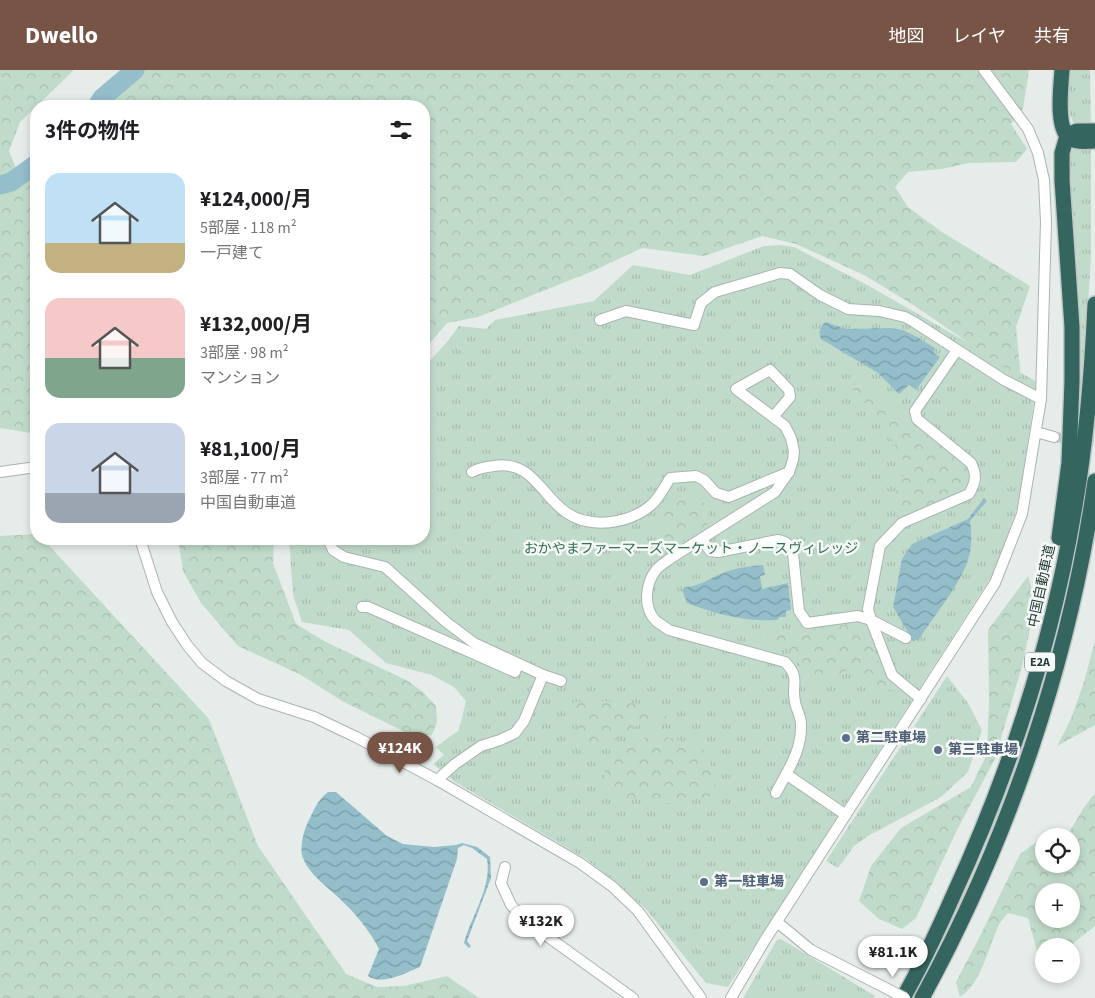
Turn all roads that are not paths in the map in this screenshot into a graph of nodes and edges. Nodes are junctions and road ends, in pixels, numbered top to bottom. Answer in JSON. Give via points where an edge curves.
{"nodes":[{"id":1,"x":984,"y":70,"type":"edge"},
{"id":2,"x":1062,"y":70,"type":"edge"},
{"id":3,"x":1095,"y":131,"type":"edge"},
{"id":4,"x":1074,"y":136,"type":"junction"},
{"id":5,"x":1095,"y":141,"type":"edge"},
{"id":6,"x":1095,"y":304,"type":"edge"},
{"id":7,"x":600,"y":320,"type":"dead end"},
{"id":8,"x":957,"y":350,"type":"junction"},
{"id":9,"x":1041,"y":399,"type":"junction"},
{"id":10,"x":773,"y":417,"type":"junction"},
{"id":11,"x":1036,"y":432,"type":"junction"},
{"id":12,"x":1054,"y":437,"type":"tunnel mouth"},
{"id":13,"x":30,"y":468,"type":"edge"},
{"id":14,"x":0,"y":472,"type":"edge"},
{"id":15,"x":472,"y":472,"type":"dead end"},
{"id":16,"x":789,"y":472,"type":"junction"},
{"id":17,"x":1095,"y":481,"type":"edge"},
{"id":18,"x":702,"y":539,"type":"junction"},
{"id":19,"x":142,"y":545,"type":"edge"},
{"id":20,"x":331,"y":545,"type":"edge"},
{"id":21,"x":362,"y":607,"type":"dead end"},
{"id":22,"x":871,"y":620,"type":"junction"},
{"id":23,"x":906,"y":638,"type":"dead end"},
{"id":24,"x":1046,"y":643,"type":"junction"},
{"id":25,"x":518,"y":664,"type":"junction"},
{"id":26,"x":543,"y":675,"type":"junction"},
{"id":27,"x":561,"y":681,"type":"dead end"},
{"id":28,"x":921,"y":699,"type":"junction"},
{"id":29,"x":786,"y":774,"type":"junction"},
{"id":30,"x":438,"y":780,"type":"junction"},
{"id":31,"x":776,"y":793,"type":"dead end"},
{"id":32,"x":846,"y":815,"type":"junction"},
{"id":33,"x":505,"y":867,"type":"dead end"},
{"id":34,"x":776,"y":922,"type":"junction"},
{"id":35,"x":633,"y":998,"type":"edge"},
{"id":36,"x":701,"y":998,"type":"edge"},
{"id":37,"x":731,"y":998,"type":"edge"},
{"id":38,"x":904,"y":998,"type":"edge"},
{"id":39,"x":922,"y":998,"type":"edge"}],
"edges":[{"from":1,"to":9,"type":"street","via":[[1028,129],[1044,180],[1046,222]]},
{"from":2,"to":4,"type":"highway","via":[[1061,115],[1064,130]]},
{"from":3,"to":4,"type":"highway"},
{"from":4,"to":5,"type":"highway"},
{"from":4,"to":24,"type":"highway","via":[[1064,144],[1062,163],[1072,327],[1069,463]]},
{"from":6,"to":24,"type":"highway","name":"中国自動車道","number":"E2A","via":[[1087,422],[1076,500]]},
{"from":7,"to":8,"type":"street","via":[[626,310],[694,325],[701,303],[715,292],[780,273],[790,274],[848,310],[879,311],[905,317]]},
{"from":8,"to":9,"type":"street"},
{"from":8,"to":22,"type":"street","via":[[915,411],[916,419],[971,463],[976,472],[975,484],[970,494],[902,523],[880,546],[868,609]]},
{"from":9,"to":11,"type":"street"},
{"from":10,"to":10,"type":"street","via":[[736,389],[770,370],[789,390],[790,397]]},
{"from":10,"to":16,"type":"street","via":[[785,426],[791,438],[793,460]]},
{"from":11,"to":12,"type":"street"},
{"from":11,"to":28,"type":"street","via":[[1022,514],[995,583]]},
{"from":13,"to":14,"type":"street"},
{"from":15,"to":16,"type":"street","via":[[506,464],[534,478],[566,512],[579,520],[600,523],[639,513],[651,505],[670,478],[696,476],[716,493],[729,497]]},
{"from":16,"to":18,"type":"street","via":[[775,492]]},
{"from":17,"to":39,"type":"highway","number":"E2A","via":[[1062,647],[1020,781],[990,858]]},
{"from":18,"to":22,"type":"street","via":[[710,550],[718,552],[785,541],[792,554],[798,611],[807,622],[858,616]]},
{"from":18,"to":29,"type":"street","via":[[656,570],[648,586],[647,603],[656,620],[669,630],[785,662],[793,670],[795,701],[802,722],[798,754]]},
{"from":19,"to":30,"type":"street","via":[[157,592],[172,622],[202,663],[258,699],[314,717]]},
{"from":20,"to":25,"type":"street","via":[[344,557],[385,567],[474,643]]},
{"from":21,"to":25,"type":"street","via":[[515,672]]},
{"from":22,"to":23,"type":"street"},
{"from":22,"to":28,"type":"street","via":[[892,675]]},
{"from":24,"to":38,"type":"highway","name":"中国自動車道","number":"E2A","via":[[1003,779],[940,926]]},
{"from":25,"to":26,"type":"street"},
{"from":26,"to":27,"type":"street"},
{"from":26,"to":30,"type":"street","via":[[524,721],[515,733],[481,746]]},
{"from":28,"to":32,"type":"street"},
{"from":29,"to":31,"type":"street"},
{"from":29,"to":32,"type":"street"},
{"from":30,"to":36,"type":"street","via":[[580,863],[613,887],[638,911]]},
{"from":32,"to":34,"type":"street"},
{"from":33,"to":35,"type":"street","via":[[501,883],[511,905],[526,921]]},
{"from":34,"to":37,"type":"street"},
{"from":34,"to":38,"type":"street","bridge":true,"via":[[811,950]]}]}
